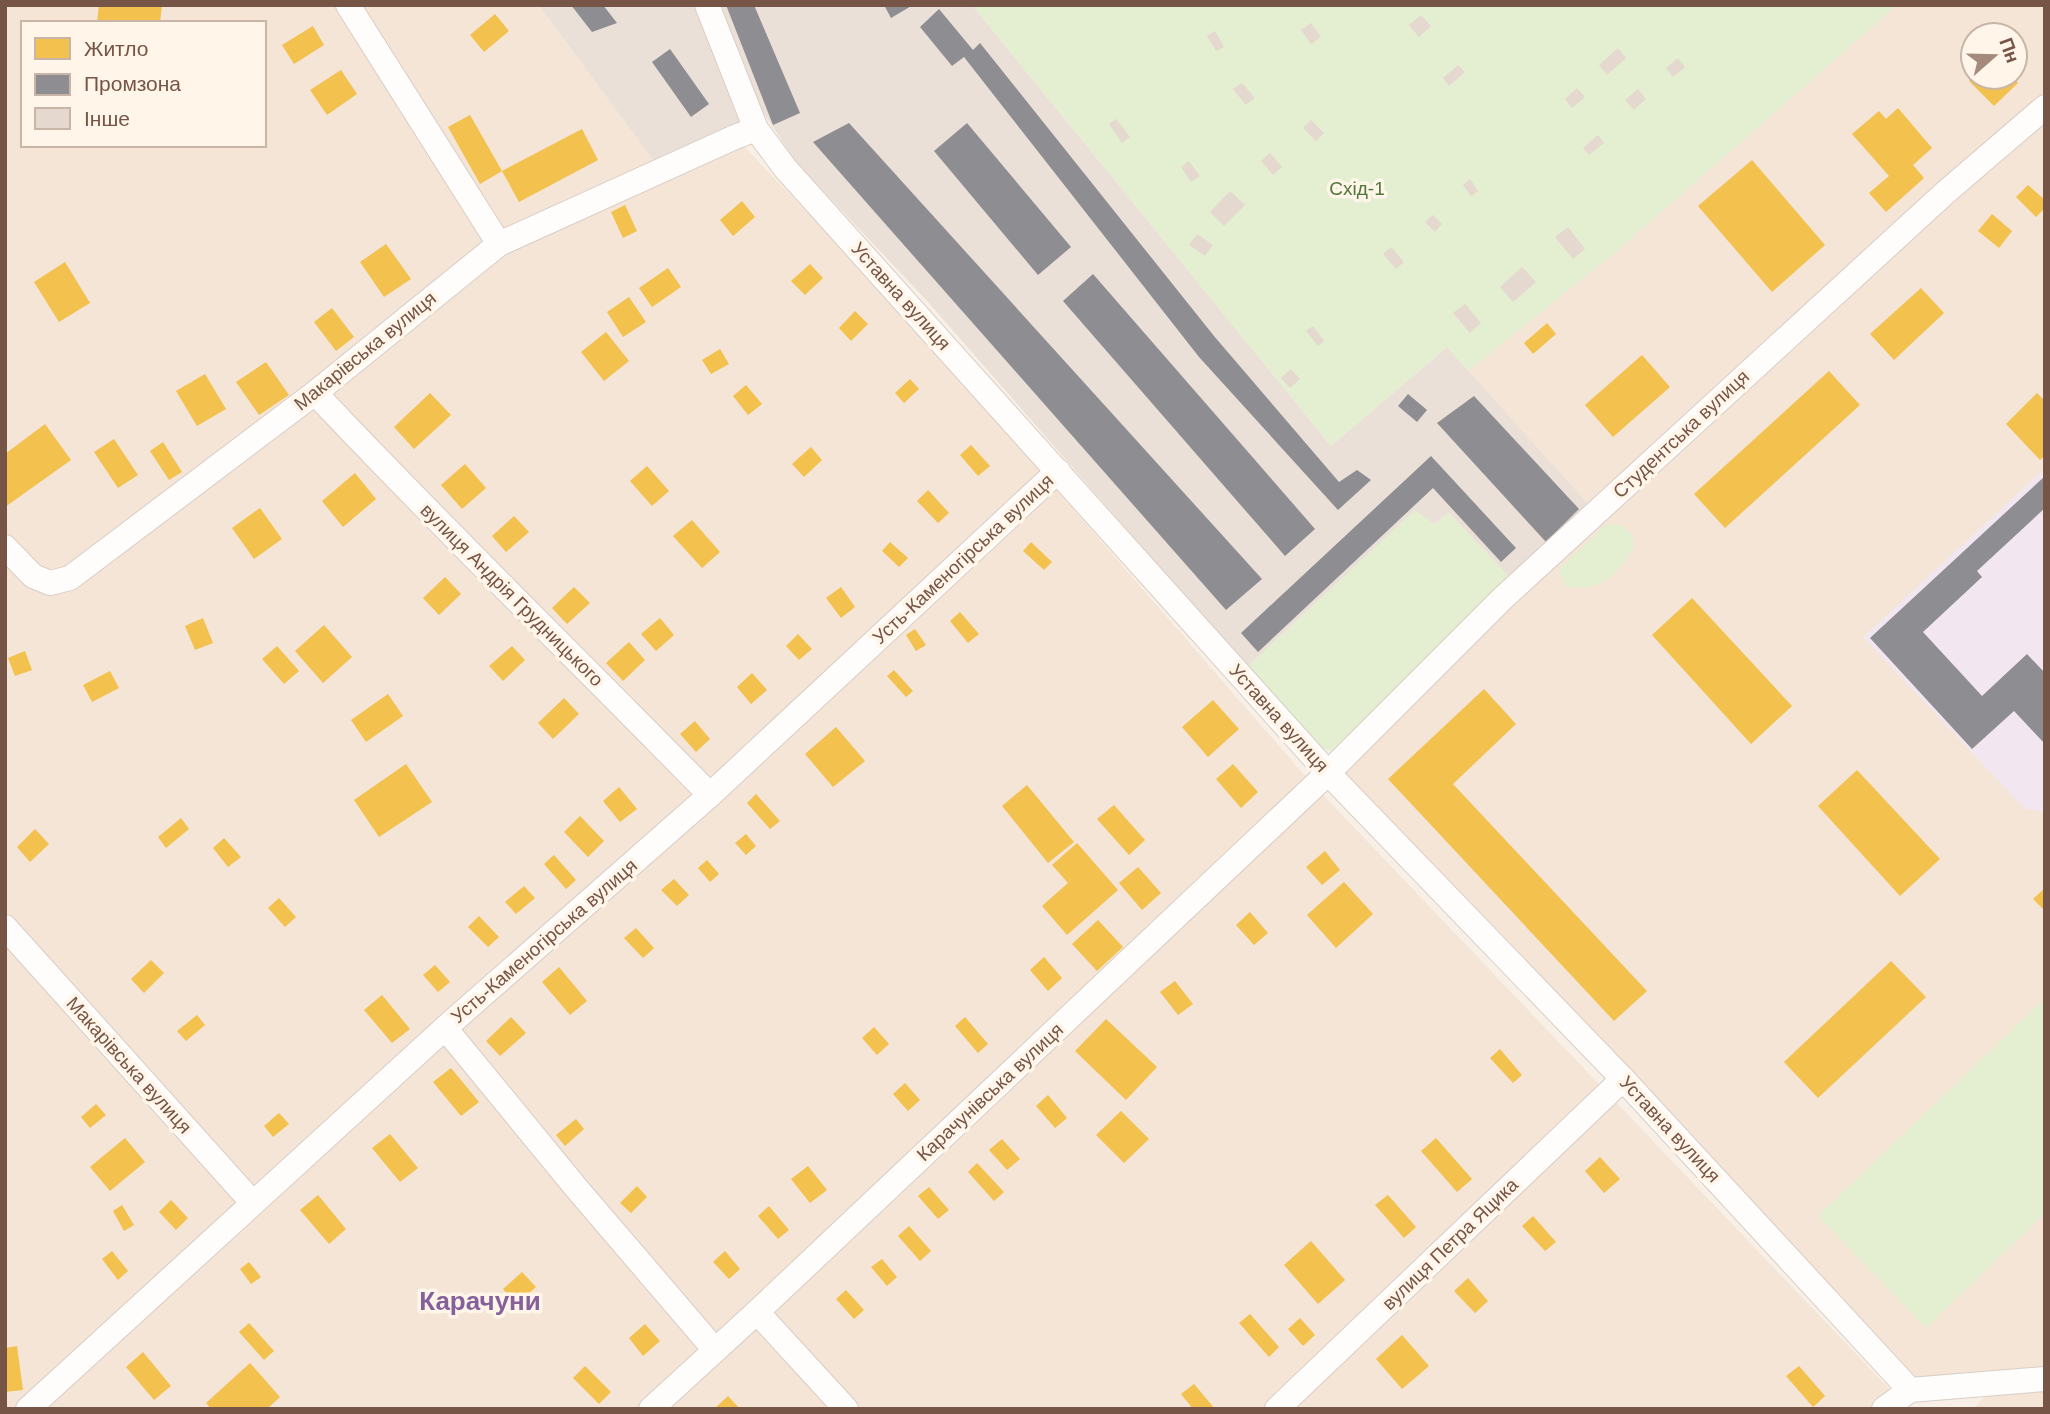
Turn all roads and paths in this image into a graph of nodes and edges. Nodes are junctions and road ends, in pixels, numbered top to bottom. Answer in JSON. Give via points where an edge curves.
{"nodes":[{"id":1,"x":348,"y":5,"type":"edge"},
{"id":2,"x":707,"y":5,"type":"edge"},
{"id":3,"x":2045,"y":107,"type":"edge"},
{"id":4,"x":756,"y":129,"type":"junction"},
{"id":5,"x":499,"y":244,"type":"junction"},
{"id":6,"x":315,"y":393,"type":"junction"},
{"id":7,"x":1058,"y":471,"type":"junction"},
{"id":8,"x":5,"y":547,"type":"edge"},
{"id":9,"x":1328,"y":773,"type":"junction"},
{"id":10,"x":710,"y":795,"type":"junction"},
{"id":11,"x":5,"y":927,"type":"edge"},
{"id":12,"x":445,"y":1028,"type":"junction"},
{"id":13,"x":1623,"y":1079,"type":"junction"},
{"id":14,"x":252,"y":1202,"type":"junction"},
{"id":15,"x":757,"y":1312,"type":"junction"},
{"id":16,"x":715,"y":1350,"type":"junction"},
{"id":17,"x":2045,"y":1380,"type":"edge"},
{"id":18,"x":1910,"y":1400,"type":"edge"},
{"id":19,"x":28,"y":1409,"type":"edge"},
{"id":20,"x":651,"y":1409,"type":"edge"},
{"id":21,"x":846,"y":1409,"type":"edge"},
{"id":22,"x":1277,"y":1409,"type":"edge"},
{"id":23,"x":1884,"y":1409,"type":"edge"}],
"edges":[{"from":1,"to":5,"type":"street"},
{"from":2,"to":4,"type":"street","name":"Уставна вулиця"},
{"from":3,"to":9,"type":"street","name":"Студентська вулиця","via":[[1503,598]]},
{"from":4,"to":5,"type":"street","name":"Макарівська вулиця"},
{"from":4,"to":7,"type":"street","name":"Уставна вулиця"},
{"from":5,"to":6,"type":"street","name":"Макарівська вулиця"},
{"from":6,"to":8,"type":"street","name":"Макарівська вулиця","via":[[70,578],[50,583],[33,576]]},
{"from":6,"to":10,"type":"street","name":"вулиця Андрія Грудницького"},
{"from":7,"to":9,"type":"street","name":"Уставна вулиця"},
{"from":7,"to":10,"type":"street","name":"Усть-Каменогірська вулиця"},
{"from":9,"to":13,"type":"street","name":"Уставна вулиця"},
{"from":9,"to":15,"type":"street","name":"Карачунівська вулиця"},
{"from":10,"to":12,"type":"street","name":"Усть-Каменогірська вулиця"},
{"from":11,"to":14,"type":"street","name":"Макарівська вулиця"},
{"from":12,"to":14,"type":"street","name":"Усть-Каменогірська вулиця"},
{"from":12,"to":16,"type":"street"},
{"from":13,"to":18,"type":"street","name":"Уставна вулиця"},
{"from":13,"to":22,"type":"street","name":"вулиця Петра Яцика"},
{"from":14,"to":19,"type":"street","name":"Усть-Каменогірська вулиця"},
{"from":15,"to":16,"type":"street","name":"Карачунівська вулиця"},
{"from":15,"to":21,"type":"street"},
{"from":16,"to":20,"type":"street","name":"Карачунівська вулиця"},
{"from":17,"to":18,"type":"street"},
{"from":18,"to":23,"type":"street"}]}
